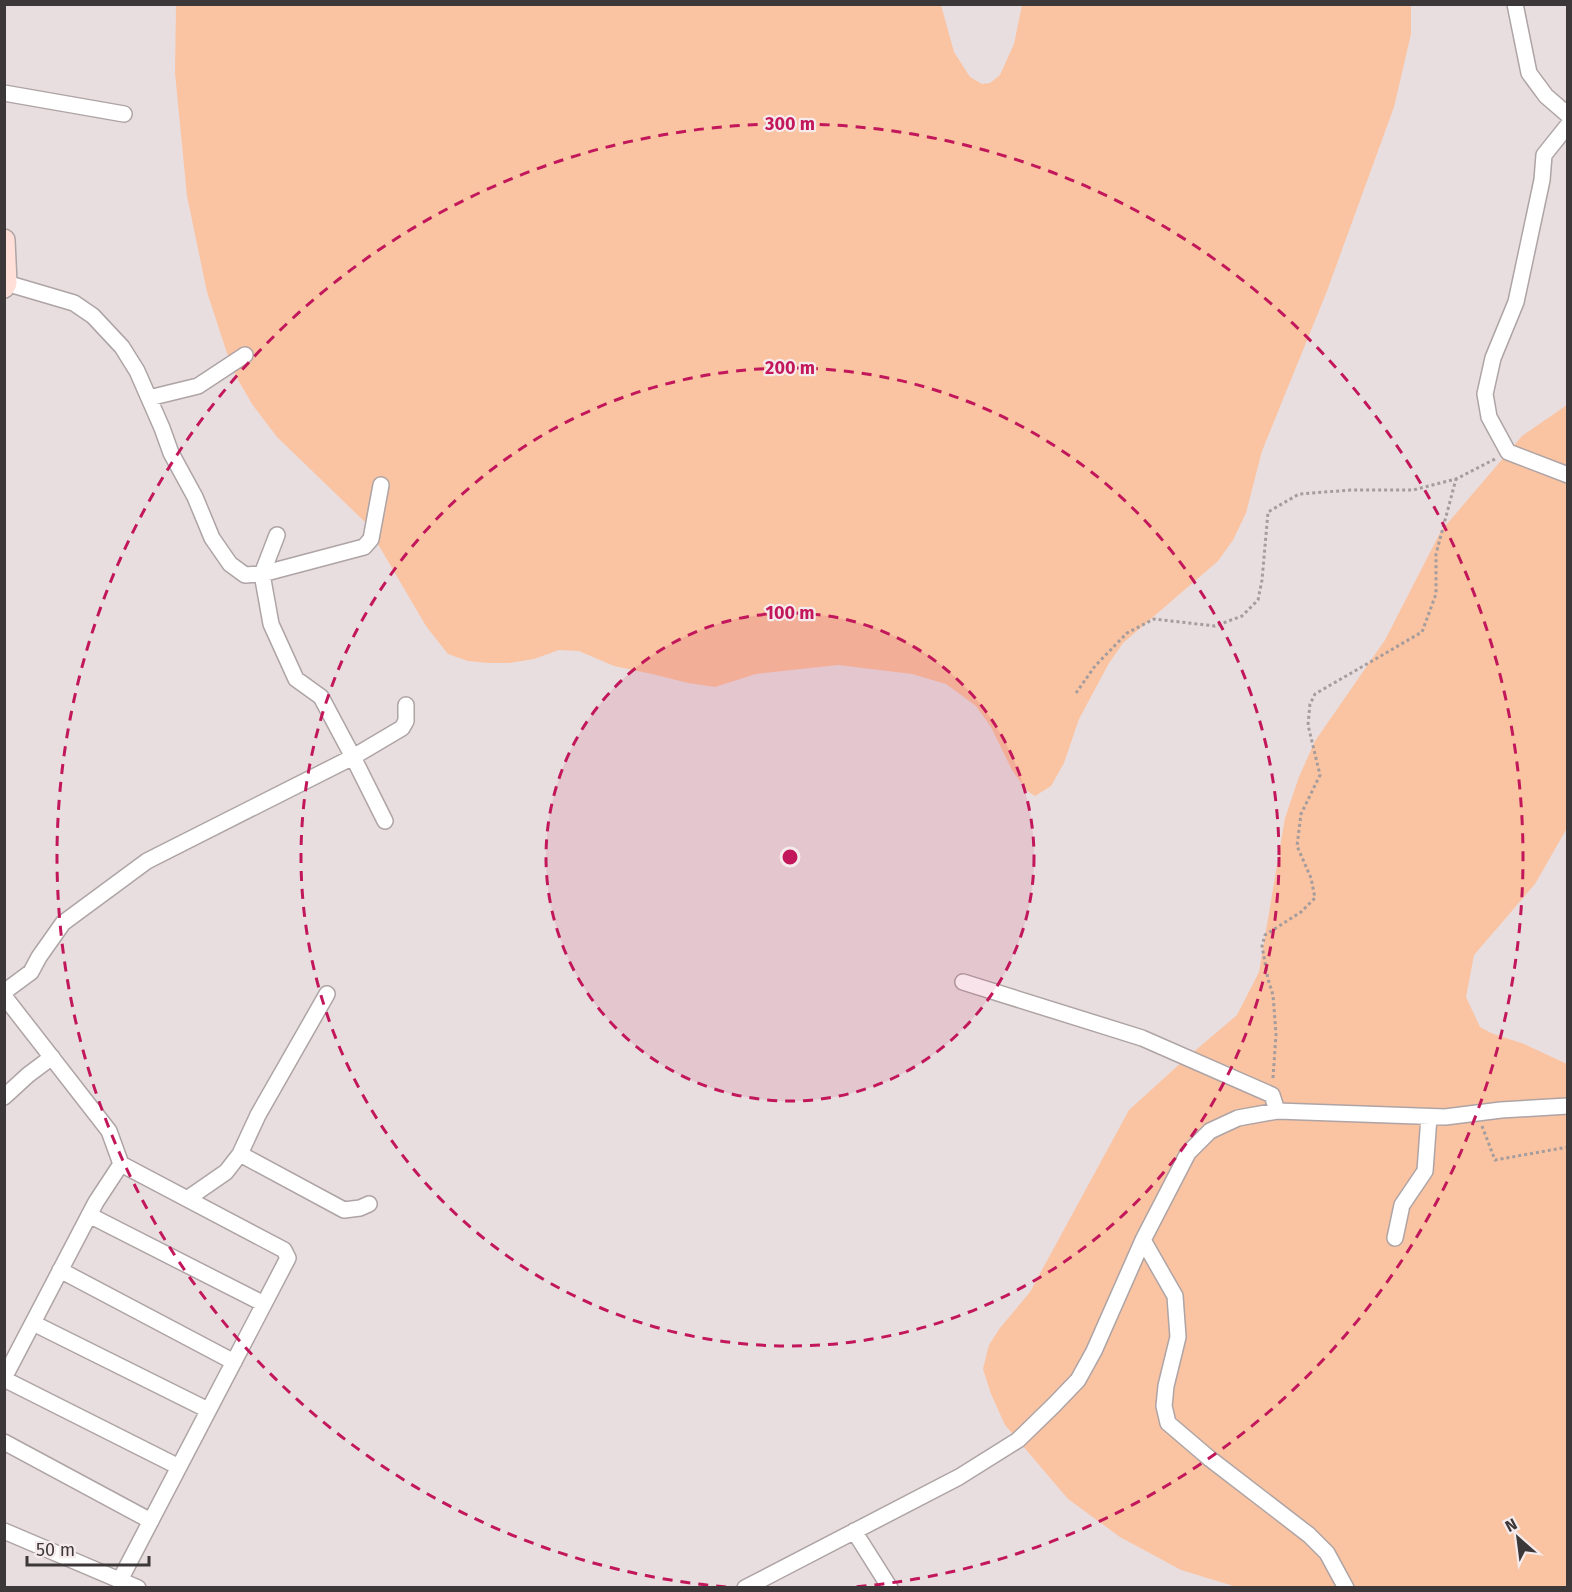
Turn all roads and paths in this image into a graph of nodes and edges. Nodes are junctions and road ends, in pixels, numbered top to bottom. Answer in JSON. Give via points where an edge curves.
{"nodes":[{"id":1,"x":1515,"y":4,"type":"edge"},
{"id":2,"x":4,"y":93,"type":"edge"},
{"id":3,"x":124,"y":114,"type":"dead end"},
{"id":4,"x":1568,"y":115,"type":"edge"},
{"id":5,"x":1568,"y":125,"type":"edge"},
{"id":6,"x":4,"y":240,"type":"edge"},
{"id":7,"x":5,"y":282,"type":"edge"},
{"id":8,"x":245,"y":355,"type":"dead end"},
{"id":9,"x":149,"y":398,"type":"junction"},
{"id":10,"x":1508,"y":452,"type":"junction"},
{"id":11,"x":1568,"y":475,"type":"edge"},
{"id":12,"x":1456,"y":479,"type":"junction"},
{"id":13,"x":381,"y":485,"type":"dead end"},
{"id":14,"x":277,"y":535,"type":"dead end"},
{"id":15,"x":262,"y":574,"type":"junction"},
{"id":16,"x":1076,"y":693,"type":"dead end"},
{"id":17,"x":406,"y":705,"type":"dead end"},
{"id":18,"x":353,"y":757,"type":"junction"},
{"id":19,"x":385,"y":821,"type":"dead end"},
{"id":20,"x":963,"y":982,"type":"dead end"},
{"id":21,"x":4,"y":994,"type":"edge"},
{"id":22,"x":327,"y":994,"type":"dead end"},
{"id":23,"x":52,"y":1056,"type":"junction"},
{"id":24,"x":1272,"y":1095,"type":"junction"},
{"id":25,"x":4,"y":1096,"type":"edge"},
{"id":26,"x":1568,"y":1106,"type":"edge"},
{"id":27,"x":1277,"y":1111,"type":"junction"},
{"id":28,"x":1478,"y":1113,"type":"junction"},
{"id":29,"x":1429,"y":1117,"type":"junction"},
{"id":30,"x":1568,"y":1147,"type":"edge"},
{"id":31,"x":240,"y":1154,"type":"junction"},
{"id":32,"x":121,"y":1164,"type":"junction"},
{"id":33,"x":188,"y":1199,"type":"junction"},
{"id":34,"x":369,"y":1204,"type":"dead end"},
{"id":35,"x":89,"y":1215,"type":"junction"},
{"id":36,"x":1395,"y":1238,"type":"dead end"},
{"id":37,"x":1143,"y":1240,"type":"junction"},
{"id":38,"x":60,"y":1270,"type":"junction"},
{"id":39,"x":264,"y":1304,"type":"junction"},
{"id":40,"x":33,"y":1323,"type":"junction"},
{"id":41,"x":234,"y":1362,"type":"junction"},
{"id":42,"x":4,"y":1378,"type":"edge"},
{"id":43,"x":208,"y":1410,"type":"junction"},
{"id":44,"x":4,"y":1442,"type":"edge"},
{"id":45,"x":179,"y":1467,"type":"junction"},
{"id":46,"x":151,"y":1521,"type":"junction"},
{"id":47,"x":4,"y":1531,"type":"edge"},
{"id":48,"x":854,"y":1531,"type":"junction"},
{"id":49,"x":120,"y":1580,"type":"junction"},
{"id":50,"x":138,"y":1587,"type":"edge"},
{"id":51,"x":745,"y":1587,"type":"edge"},
{"id":52,"x":891,"y":1587,"type":"edge"},
{"id":53,"x":1346,"y":1587,"type":"edge"}],
"edges":[{"from":1,"to":4,"type":"street","via":[[1529,73],[1546,96]]},
{"from":2,"to":3,"type":"street"},
{"from":5,"to":10,"type":"street","via":[[1544,155],[1516,302],[1493,358],[1485,394],[1489,417]]},
{"from":6,"to":7,"type":"main road"},
{"from":7,"to":9,"type":"street","via":[[74,303],[93,316],[122,346]]},
{"from":8,"to":9,"type":"street","via":[[198,387]]},
{"from":9,"to":15,"type":"street","via":[[212,538],[230,564],[245,576]]},
{"from":10,"to":11,"type":"street"},
{"from":10,"to":12,"type":"path"},
{"from":12,"to":16,"type":"path","via":[[1413,490],[1299,494],[1268,512],[1258,600],[1242,616],[1215,627],[1154,619],[1127,633],[1095,666]]},
{"from":12,"to":24,"type":"path","via":[[1436,554],[1436,594],[1422,632],[1315,694],[1310,704],[1308,725],[1320,775],[1301,814],[1297,846],[1315,898],[1265,935],[1262,946],[1273,995],[1276,1034]]},
{"from":13,"to":15,"type":"street","via":[[371,539],[364,546]]},
{"from":14,"to":15,"type":"street"},
{"from":15,"to":18,"type":"street","via":[[271,624],[296,679],[321,698]]},
{"from":17,"to":18,"type":"street","via":[[402,728]]},
{"from":18,"to":19,"type":"street"},
{"from":18,"to":21,"type":"street","via":[[147,861],[63,923],[31,972]]},
{"from":20,"to":24,"type":"street","via":[[1142,1038]]},
{"from":21,"to":23,"type":"street"},
{"from":22,"to":31,"type":"street"},
{"from":23,"to":25,"type":"street"},
{"from":23,"to":32,"type":"street","via":[[109,1131]]},
{"from":24,"to":27,"type":"street"},
{"from":26,"to":28,"type":"street"},
{"from":27,"to":29,"type":"street"},
{"from":27,"to":37,"type":"street","via":[[1238,1118],[1210,1131],[1188,1153]]},
{"from":28,"to":29,"type":"street"},
{"from":28,"to":30,"type":"path","via":[[1495,1160]]},
{"from":29,"to":36,"type":"street","via":[[1425,1171],[1402,1205]]},
{"from":31,"to":33,"type":"street","via":[[226,1172]]},
{"from":31,"to":34,"type":"street","via":[[344,1210]]},
{"from":32,"to":33,"type":"street"},
{"from":32,"to":35,"type":"street"},
{"from":33,"to":39,"type":"street","via":[[284,1251],[288,1258]]},
{"from":35,"to":38,"type":"street"},
{"from":35,"to":39,"type":"street"},
{"from":37,"to":48,"type":"street","via":[[1094,1351],[1078,1380],[1054,1405],[1018,1440],[959,1477]]},
{"from":37,"to":53,"type":"street","via":[[1175,1296],[1178,1337],[1166,1386],[1164,1406],[1168,1423],[1309,1535],[1327,1553]]},
{"from":38,"to":40,"type":"street"},
{"from":38,"to":41,"type":"street"},
{"from":39,"to":41,"type":"street"},
{"from":40,"to":42,"type":"street"},
{"from":40,"to":43,"type":"street"},
{"from":41,"to":43,"type":"street"},
{"from":42,"to":45,"type":"street"},
{"from":43,"to":45,"type":"street"},
{"from":44,"to":46,"type":"street"},
{"from":45,"to":46,"type":"street"},
{"from":46,"to":49,"type":"street"},
{"from":47,"to":49,"type":"street"},
{"from":48,"to":51,"type":"street"},
{"from":48,"to":52,"type":"street"},
{"from":49,"to":50,"type":"street"}]}
